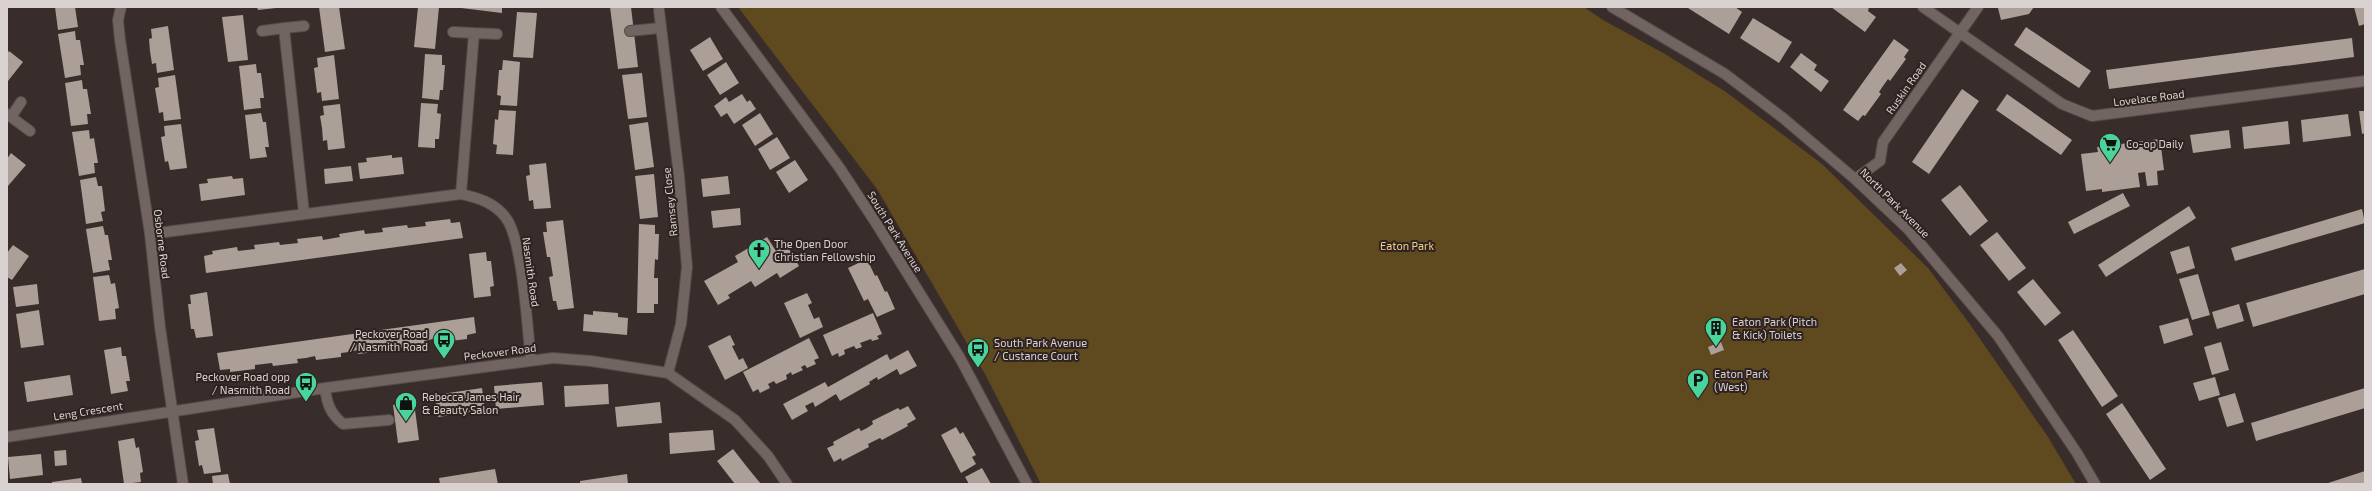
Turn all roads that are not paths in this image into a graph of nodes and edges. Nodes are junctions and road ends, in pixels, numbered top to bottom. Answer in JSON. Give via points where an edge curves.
{"nodes":[{"id":1,"x":121,"y":7,"type":"edge"},
{"id":2,"x":721,"y":7,"type":"edge"},
{"id":3,"x":1612,"y":7,"type":"edge"},
{"id":4,"x":1923,"y":7,"type":"edge"},
{"id":5,"x":1978,"y":7,"type":"edge"},
{"id":6,"x":659,"y":10,"type":"dead end"},
{"id":7,"x":304,"y":26,"type":"dead end"},
{"id":8,"x":284,"y":28,"type":"junction"},
{"id":9,"x":660,"y":28,"type":"junction"},
{"id":10,"x":262,"y":31,"type":"dead end"},
{"id":11,"x":630,"y":31,"type":"dead end"},
{"id":12,"x":453,"y":32,"type":"dead end"},
{"id":13,"x":474,"y":33,"type":"junction"},
{"id":14,"x":1960,"y":33,"type":"junction"},
{"id":15,"x":497,"y":34,"type":"dead end"},
{"id":16,"x":2365,"y":81,"type":"edge"},
{"id":17,"x":21,"y":102,"type":"dead end"},
{"id":18,"x":9,"y":115,"type":"edge"},
{"id":19,"x":30,"y":131,"type":"dead end"},
{"id":20,"x":1855,"y":179,"type":"junction"},
{"id":21,"x":461,"y":194,"type":"junction"},
{"id":22,"x":304,"y":213,"type":"junction"},
{"id":23,"x":150,"y":234,"type":"junction"},
{"id":24,"x":531,"y":360,"type":"junction"},
{"id":25,"x":668,"y":372,"type":"junction"},
{"id":26,"x":325,"y":388,"type":"junction"},
{"id":27,"x":172,"y":410,"type":"junction"},
{"id":28,"x":389,"y":420,"type":"dead end"},
{"id":29,"x":7,"y":435,"type":"edge"},
{"id":30,"x":183,"y":484,"type":"edge"},
{"id":31,"x":787,"y":484,"type":"edge"},
{"id":32,"x":1027,"y":484,"type":"edge"},
{"id":33,"x":2095,"y":484,"type":"edge"}],
"edges":[{"from":1,"to":23,"type":"street","name":"Osborne Road","via":[[118,20],[120,40]]},
{"from":2,"to":32,"type":"street","name":"South Park Avenue","via":[[839,167],[876,223],[960,358]]},
{"from":3,"to":20,"type":"street","name":"North Park Avenue","via":[[1724,74],[1783,118]]},
{"from":4,"to":14,"type":"street","name":"Lovelace Road"},
{"from":5,"to":14,"type":"street","name":"Ruskin Road"},
{"from":6,"to":9,"type":"street","name":"Ramsey Close"},
{"from":7,"to":8,"type":"street"},
{"from":8,"to":10,"type":"street"},
{"from":8,"to":22,"type":"street"},
{"from":9,"to":11,"type":"street"},
{"from":9,"to":25,"type":"street","name":"Ramsey Close","via":[[680,176],[687,267],[681,324]]},
{"from":12,"to":13,"type":"street"},
{"from":13,"to":15,"type":"street"},
{"from":13,"to":21,"type":"street"},
{"from":14,"to":16,"type":"street","name":"Lovelace Road","via":[[2062,104],[2092,116]]},
{"from":14,"to":20,"type":"street","name":"Ruskin Road","via":[[1883,142],[1880,161]]},
{"from":17,"to":18,"type":"street"},
{"from":18,"to":19,"type":"street"},
{"from":20,"to":33,"type":"street","name":"North Park Avenue","via":[[1908,228],[1998,336]]},
{"from":21,"to":22,"type":"street","name":"Nasmith Road"},
{"from":21,"to":24,"type":"street","name":"Nasmith Road","via":[[479,198],[494,206],[506,219],[516,239]]},
{"from":22,"to":23,"type":"street","name":"Nasmith Road"},
{"from":23,"to":27,"type":"street","name":"Osborne Road"},
{"from":24,"to":25,"type":"street","name":"Peckover Road","via":[[553,358],[591,361]]},
{"from":24,"to":26,"type":"street","name":"Peckover Road"},
{"from":25,"to":31,"type":"street","name":"Peckover Road","via":[[735,420],[768,456]]},
{"from":26,"to":27,"type":"street","name":"Peckover Road"},
{"from":26,"to":28,"type":"street","via":[[328,404],[334,416],[343,424]]},
{"from":27,"to":29,"type":"street","name":"Leng Crescent"},
{"from":27,"to":30,"type":"street","name":"Osborne Road"}]}
